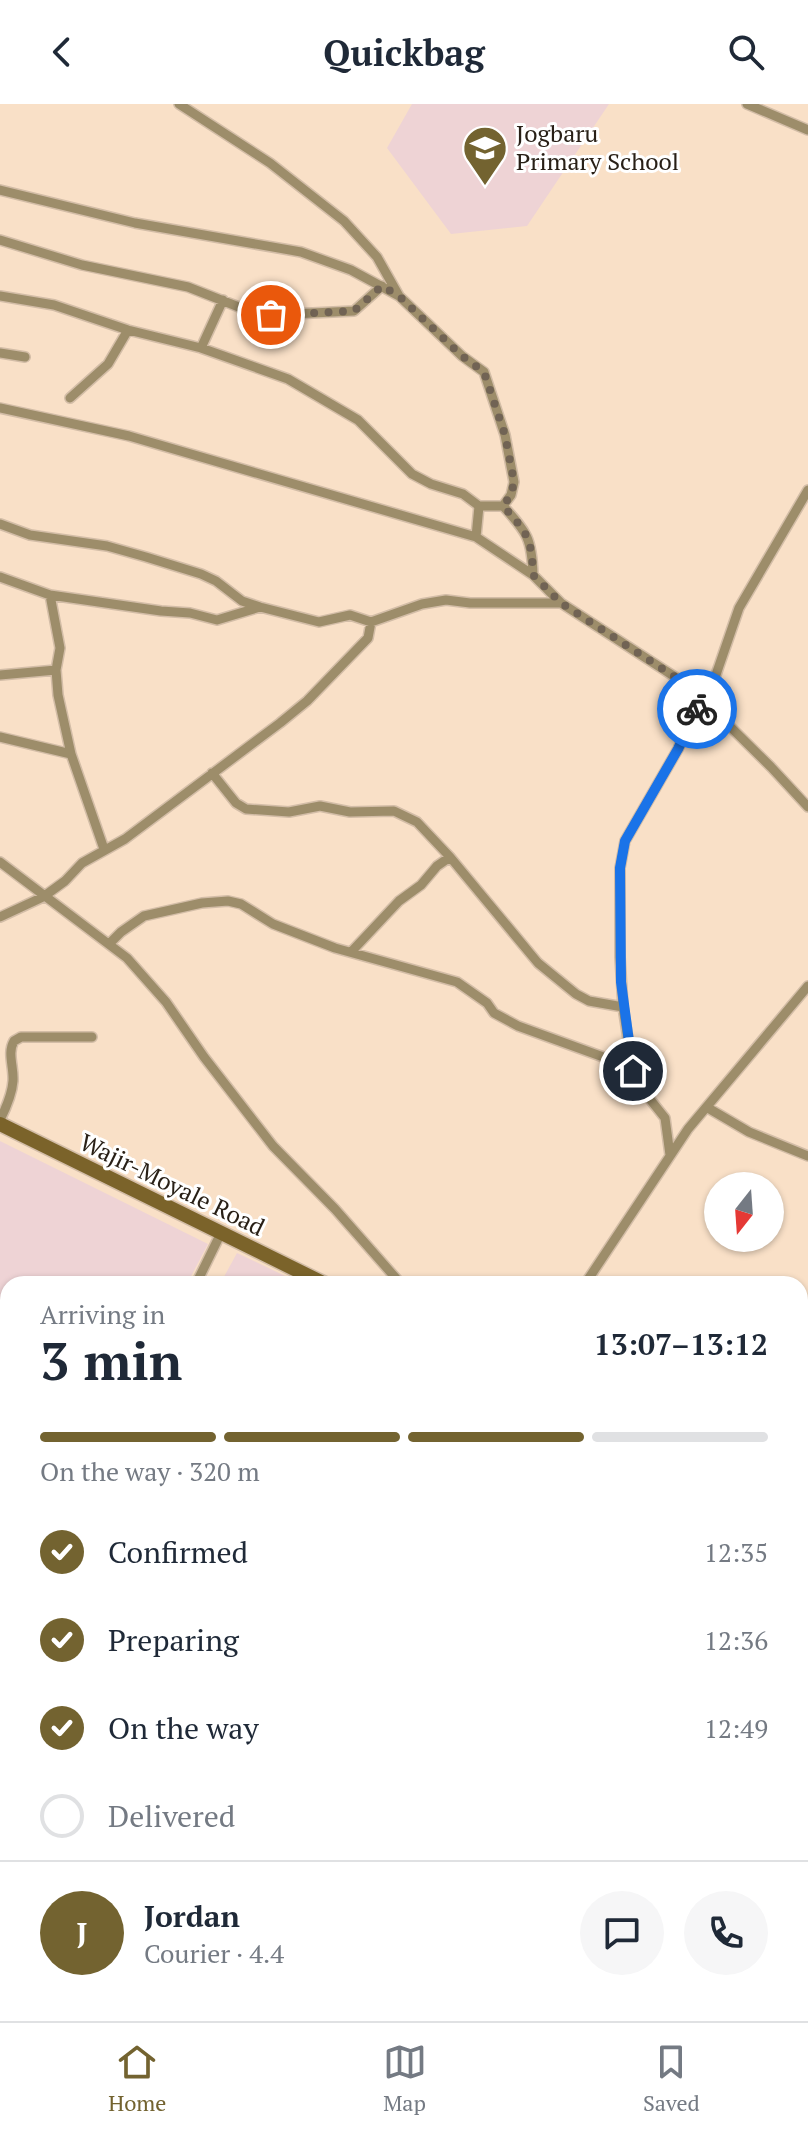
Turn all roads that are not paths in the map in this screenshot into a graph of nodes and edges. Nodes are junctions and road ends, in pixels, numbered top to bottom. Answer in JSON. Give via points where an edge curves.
{"nodes":[{"id":1,"x":179,"y":104,"type":"edge"},
{"id":2,"x":747,"y":104,"type":"edge"},
{"id":3,"x":808,"y":130,"type":"edge"},
{"id":4,"x":0,"y":190,"type":"edge"},
{"id":5,"x":0,"y":240,"type":"edge"},
{"id":6,"x":382,"y":286,"type":"junction"},
{"id":7,"x":0,"y":296,"type":"edge"},
{"id":8,"x":399,"y":296,"type":"junction"},
{"id":9,"x":223,"y":300,"type":"junction"},
{"id":10,"x":128,"y":330,"type":"junction"},
{"id":11,"x":201,"y":348,"type":"junction"},
{"id":12,"x":0,"y":353,"type":"edge"},
{"id":13,"x":25,"y":357,"type":"dead end"},
{"id":14,"x":70,"y":398,"type":"dead end"},
{"id":15,"x":0,"y":408,"type":"edge"},
{"id":16,"x":808,"y":490,"type":"edge"},
{"id":17,"x":479,"y":506,"type":"junction"},
{"id":18,"x":503,"y":506,"type":"junction"},
{"id":19,"x":0,"y":524,"type":"edge"},
{"id":20,"x":476,"y":537,"type":"junction"},
{"id":21,"x":533,"y":575,"type":"junction"},
{"id":22,"x":0,"y":577,"type":"edge"},
{"id":23,"x":50,"y":595,"type":"junction"},
{"id":24,"x":561,"y":603,"type":"junction"},
{"id":25,"x":260,"y":607,"type":"junction"},
{"id":26,"x":371,"y":622,"type":"junction"},
{"id":27,"x":56,"y":670,"type":"junction"},
{"id":28,"x":0,"y":675,"type":"edge"},
{"id":29,"x":702,"y":701,"type":"junction"},
{"id":30,"x":0,"y":737,"type":"edge"},
{"id":31,"x":71,"y":754,"type":"junction"},
{"id":32,"x":212,"y":773,"type":"junction"},
{"id":33,"x":808,"y":807,"type":"edge"},
{"id":34,"x":104,"y":849,"type":"junction"},
{"id":35,"x":450,"y":857,"type":"junction"},
{"id":36,"x":0,"y":862,"type":"edge"},
{"id":37,"x":43,"y":897,"type":"junction"},
{"id":38,"x":0,"y":917,"type":"edge"},
{"id":39,"x":110,"y":943,"type":"junction"},
{"id":40,"x":352,"y":951,"type":"junction"},
{"id":41,"x":808,"y":986,"type":"edge"},
{"id":42,"x":623,"y":1007,"type":"junction"},
{"id":43,"x":92,"y":1037,"type":"dead end"},
{"id":44,"x":633,"y":1071,"type":"junction"},
{"id":45,"x":708,"y":1108,"type":"junction"},
{"id":46,"x":0,"y":1122,"type":"edge"},
{"id":47,"x":670,"y":1155,"type":"junction"},
{"id":48,"x":808,"y":1156,"type":"edge"},
{"id":49,"x":221,"y":1233,"type":"junction"},
{"id":50,"x":200,"y":1276,"type":"edge"},
{"id":51,"x":309,"y":1276,"type":"edge"},
{"id":52,"x":394,"y":1276,"type":"edge"},
{"id":53,"x":590,"y":1276,"type":"edge"}],
"edges":[{"from":1,"to":8,"type":"street","via":[[270,163],[344,221],[377,257]]},
{"from":2,"to":3,"type":"street"},
{"from":4,"to":6,"type":"street","via":[[107,217],[301,252]]},
{"from":5,"to":9,"type":"street"},
{"from":6,"to":8,"type":"street"},
{"from":6,"to":9,"type":"street","via":[[348,312],[271,315]]},
{"from":7,"to":10,"type":"street","via":[[54,305]]},
{"from":8,"to":18,"type":"street","via":[[484,372],[514,482]]},
{"from":9,"to":11,"type":"street"},
{"from":10,"to":11,"type":"street"},
{"from":10,"to":14,"type":"street","via":[[108,364]]},
{"from":11,"to":17,"type":"street","via":[[259,367],[320,396],[358,420],[412,474]]},
{"from":12,"to":13,"type":"street"},
{"from":15,"to":20,"type":"street","via":[[129,436]]},
{"from":16,"to":29,"type":"street","via":[[739,608],[709,695]]},
{"from":17,"to":18,"type":"street"},
{"from":17,"to":20,"type":"street"},
{"from":18,"to":21,"type":"street","via":[[532,549]]},
{"from":19,"to":25,"type":"street","via":[[30,535],[107,546],[201,574]]},
{"from":20,"to":21,"type":"street"},
{"from":21,"to":24,"type":"street"},
{"from":22,"to":23,"type":"street"},
{"from":23,"to":25,"type":"street","via":[[217,620]]},
{"from":23,"to":27,"type":"street","via":[[60,648]]},
{"from":24,"to":26,"type":"street","via":[[446,600]]},
{"from":24,"to":29,"type":"street","via":[[689,686]]},
{"from":25,"to":26,"type":"street","via":[[319,622],[350,615]]},
{"from":26,"to":32,"type":"street","via":[[368,638],[307,701]]},
{"from":27,"to":28,"type":"street"},
{"from":27,"to":31,"type":"street"},
{"from":29,"to":33,"type":"street"},
{"from":29,"to":42,"type":"street","via":[[625,841],[620,868]]},
{"from":30,"to":31,"type":"street"},
{"from":31,"to":34,"type":"street"},
{"from":32,"to":34,"type":"street"},
{"from":32,"to":35,"type":"street","via":[[236,803],[255,811],[320,806],[394,811],[417,822]]},
{"from":34,"to":37,"type":"street"},
{"from":35,"to":40,"type":"street"},
{"from":35,"to":42,"type":"street","via":[[538,963],[589,1001]]},
{"from":36,"to":37,"type":"street"},
{"from":37,"to":38,"type":"street"},
{"from":37,"to":39,"type":"street"},
{"from":39,"to":40,"type":"street","via":[[144,916],[228,901],[273,924]]},
{"from":39,"to":52,"type":"street","via":[[166,1002],[273,1146]]},
{"from":40,"to":44,"type":"street","via":[[457,982],[518,1026],[621,1062]]},
{"from":41,"to":45,"type":"street"},
{"from":42,"to":44,"type":"street"},
{"from":43,"to":46,"type":"street","via":[[14,1041],[14,1083]]},
{"from":44,"to":47,"type":"street","via":[[665,1118]]},
{"from":45,"to":47,"type":"street"},
{"from":45,"to":48,"type":"street"},
{"from":46,"to":49,"type":"main road","name":"Wajir-Moyale Road"},
{"from":47,"to":53,"type":"street"},
{"from":49,"to":50,"type":"street"},
{"from":49,"to":51,"type":"main road","name":"Wajir-Moyale Road"}]}
